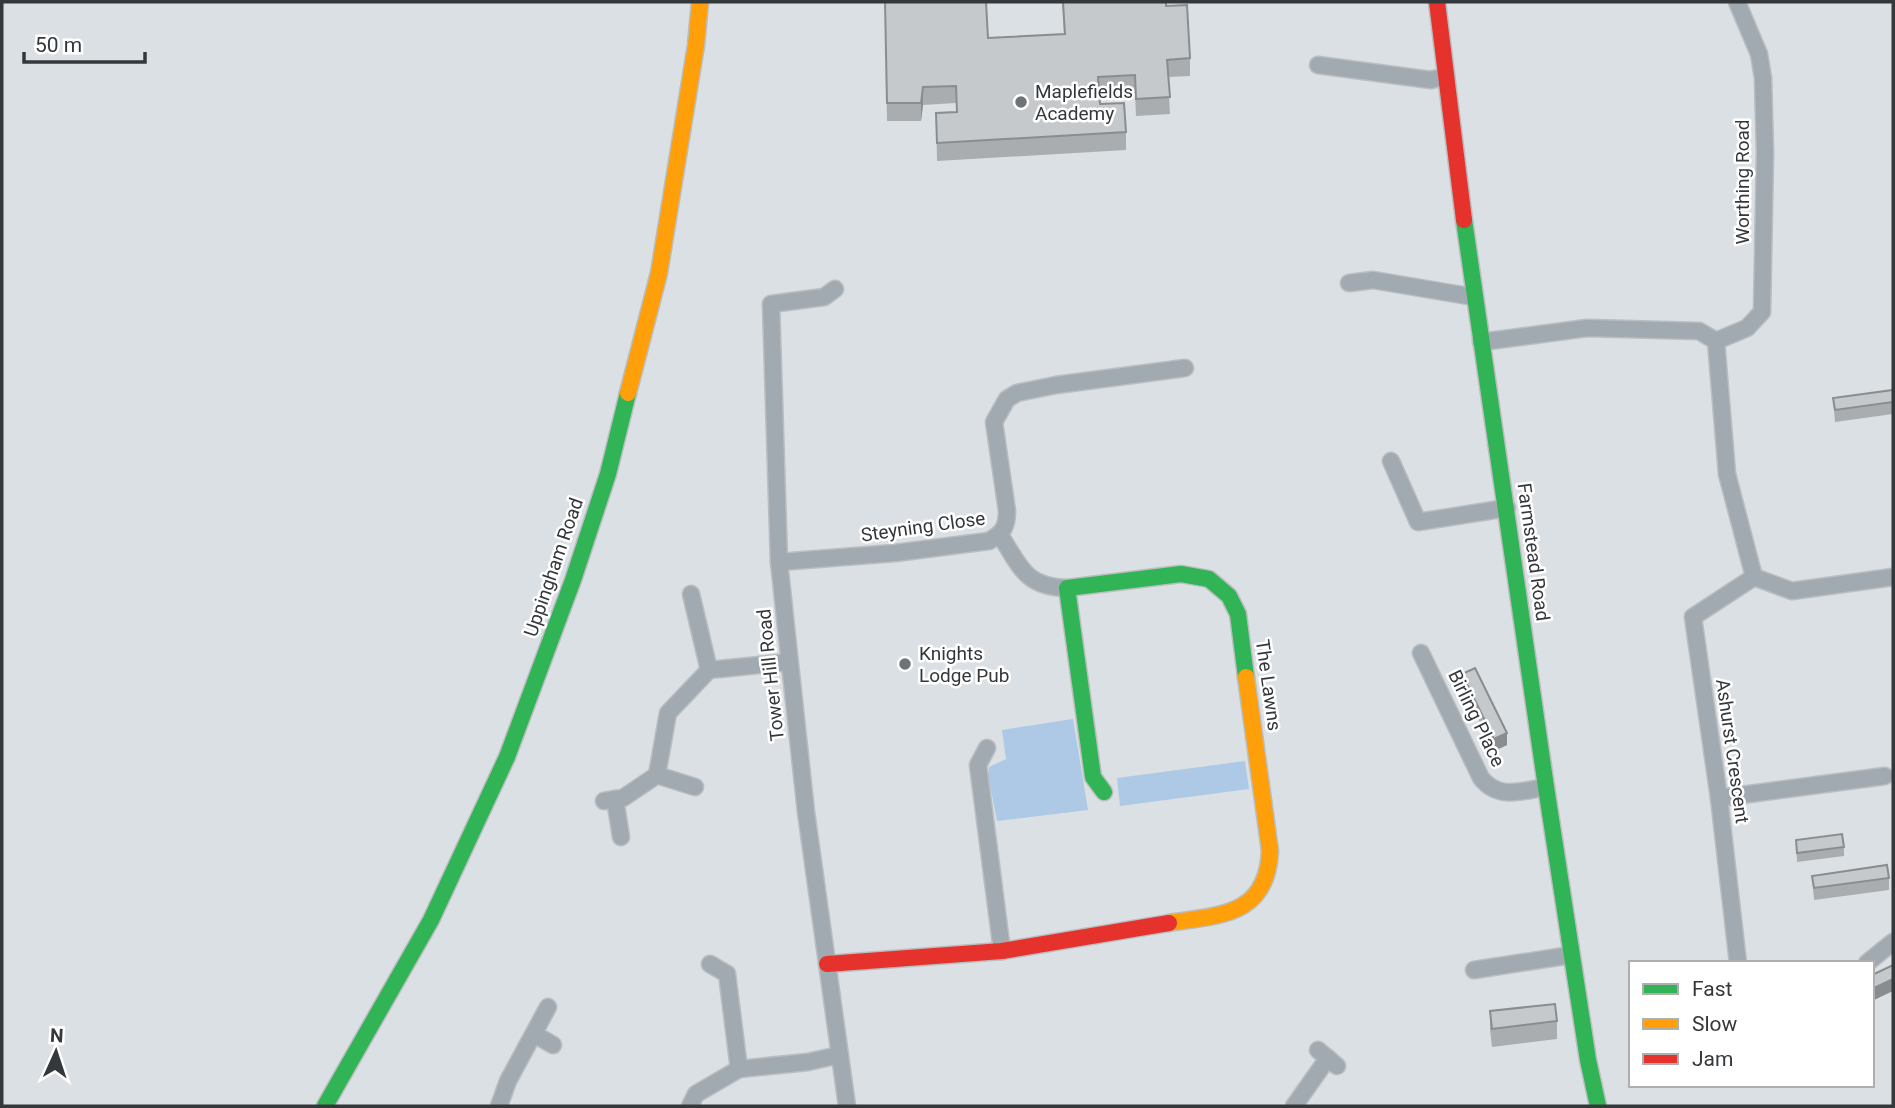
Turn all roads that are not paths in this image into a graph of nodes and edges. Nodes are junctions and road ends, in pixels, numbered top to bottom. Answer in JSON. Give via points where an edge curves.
{"nodes":[{"id":1,"x":700,"y":2,"type":"edge"},
{"id":2,"x":1437,"y":2,"type":"edge"},
{"id":3,"x":1737,"y":2,"type":"edge"},
{"id":4,"x":1318,"y":65,"type":"dead end"},
{"id":5,"x":1446,"y":76,"type":"junction"},
{"id":6,"x":1349,"y":283,"type":"dead end"},
{"id":7,"x":835,"y":289,"type":"dead end"},
{"id":8,"x":1474,"y":297,"type":"junction"},
{"id":9,"x":1716,"y":341,"type":"junction"},
{"id":10,"x":1481,"y":342,"type":"junction"},
{"id":11,"x":1185,"y":368,"type":"dead end"},
{"id":12,"x":1391,"y":461,"type":"dead end"},
{"id":13,"x":1507,"y":508,"type":"junction"},
{"id":14,"x":1000,"y":535,"type":"junction"},
{"id":15,"x":779,"y":562,"type":"junction"},
{"id":16,"x":1754,"y":577,"type":"junction"},
{"id":17,"x":1893,"y":577,"type":"edge"},
{"id":18,"x":1067,"y":588,"type":"junction"},
{"id":19,"x":691,"y":594,"type":"dead end"},
{"id":20,"x":1421,"y":653,"type":"dead end"},
{"id":21,"x":789,"y":662,"type":"junction"},
{"id":22,"x":709,"y":670,"type":"junction"},
{"id":23,"x":987,"y":748,"type":"dead end"},
{"id":24,"x":657,"y":775,"type":"junction"},
{"id":25,"x":1885,"y":776,"type":"dead end"},
{"id":26,"x":695,"y":787,"type":"dead end"},
{"id":27,"x":1546,"y":787,"type":"junction"},
{"id":28,"x":1104,"y":792,"type":"dead end"},
{"id":29,"x":1719,"y":798,"type":"junction"},
{"id":30,"x":621,"y":837,"type":"dead end"},
{"id":31,"x":1893,"y":942,"type":"edge"},
{"id":32,"x":1003,"y":951,"type":"junction"},
{"id":33,"x":1571,"y":955,"type":"junction"},
{"id":34,"x":1738,"y":961,"type":"edge"},
{"id":35,"x":1869,"y":961,"type":"edge"},
{"id":36,"x":710,"y":964,"type":"dead end"},
{"id":37,"x":827,"y":964,"type":"junction"},
{"id":38,"x":1474,"y":970,"type":"dead end"},
{"id":39,"x":548,"y":1007,"type":"dead end"},
{"id":40,"x":534,"y":1034,"type":"junction"},
{"id":41,"x":553,"y":1045,"type":"dead end"},
{"id":42,"x":839,"y":1055,"type":"junction"},
{"id":43,"x":1328,"y":1058,"type":"dead end"},
{"id":44,"x":739,"y":1069,"type":"junction"},
{"id":45,"x":326,"y":1106,"type":"edge"},
{"id":46,"x":499,"y":1106,"type":"edge"},
{"id":47,"x":690,"y":1106,"type":"edge"},
{"id":48,"x":847,"y":1106,"type":"edge"},
{"id":49,"x":1294,"y":1106,"type":"edge"},
{"id":50,"x":1598,"y":1106,"type":"edge"}],
"edges":[{"from":1,"to":45,"type":"main road","name":"Uppingham Road","via":[[659,273],[608,474],[573,580],[507,757],[431,920]]},
{"from":2,"to":5,"type":"main road","name":"Farmstead Road"},
{"from":3,"to":9,"type":"street","name":"Worthing Road","via":[[1759,54],[1763,78],[1762,312],[1747,328]]},
{"from":4,"to":5,"type":"street","via":[[1430,80]]},
{"from":5,"to":8,"type":"main road","name":"Farmstead Road"},
{"from":6,"to":8,"type":"street","via":[[1374,280]]},
{"from":7,"to":15,"type":"street","name":"Tower Hill Road","via":[[824,297],[771,304]]},
{"from":8,"to":10,"type":"main road","name":"Farmstead Road"},
{"from":9,"to":10,"type":"street","via":[[1699,331],[1587,328]]},
{"from":9,"to":16,"type":"street","via":[[1727,474]]},
{"from":10,"to":13,"type":"main road","name":"Farmstead Road"},
{"from":11,"to":14,"type":"street","name":"Steyning Close","via":[[1056,385],[1007,399],[994,422],[1007,511],[1007,525]]},
{"from":12,"to":13,"type":"street","via":[[1418,522]]},
{"from":13,"to":27,"type":"main road","name":"Farmstead Road"},
{"from":14,"to":15,"type":"street","name":"Steyning Close","via":[[989,541]]},
{"from":14,"to":18,"type":"street","via":[[1035,583]]},
{"from":15,"to":21,"type":"street","name":"Tower Hill Road"},
{"from":16,"to":17,"type":"street","via":[[1792,591]]},
{"from":16,"to":29,"type":"street","name":"Ashurst Crescent","via":[[1693,617]]},
{"from":18,"to":28,"type":"main road","via":[[1093,776]]},
{"from":18,"to":32,"type":"main road","name":"The Lawns","via":[[1198,574],[1222,586],[1231,597],[1238,614],[1270,867],[1255,897],[1225,914]]},
{"from":19,"to":22,"type":"street"},
{"from":20,"to":27,"type":"street","name":"Birling Place","via":[[1489,788],[1502,792]]},
{"from":21,"to":22,"type":"street"},
{"from":21,"to":37,"type":"street","name":"Tower Hill Road"},
{"from":22,"to":24,"type":"street","via":[[668,713]]},
{"from":23,"to":32,"type":"street","via":[[978,765]]},
{"from":24,"to":26,"type":"street"},
{"from":24,"to":30,"type":"street","via":[[623,798],[610,800]]},
{"from":25,"to":29,"type":"street"},
{"from":27,"to":33,"type":"main road","name":"Farmstead Road"},
{"from":29,"to":34,"type":"street","name":"Ashurst Crescent"},
{"from":31,"to":35,"type":"street"},
{"from":32,"to":37,"type":"main road","name":"The Lawns"},
{"from":33,"to":38,"type":"street"},
{"from":33,"to":50,"type":"main road","name":"Farmstead Road"},
{"from":36,"to":44,"type":"street","via":[[733,970]]},
{"from":37,"to":42,"type":"street","name":"Tower Hill Road"},
{"from":39,"to":40,"type":"street"},
{"from":40,"to":41,"type":"street"},
{"from":40,"to":46,"type":"street"},
{"from":42,"to":44,"type":"street"},
{"from":42,"to":48,"type":"street","name":"Tower Hill Road"},
{"from":43,"to":49,"type":"street"},
{"from":44,"to":47,"type":"street","via":[[696,1094]]}]}
